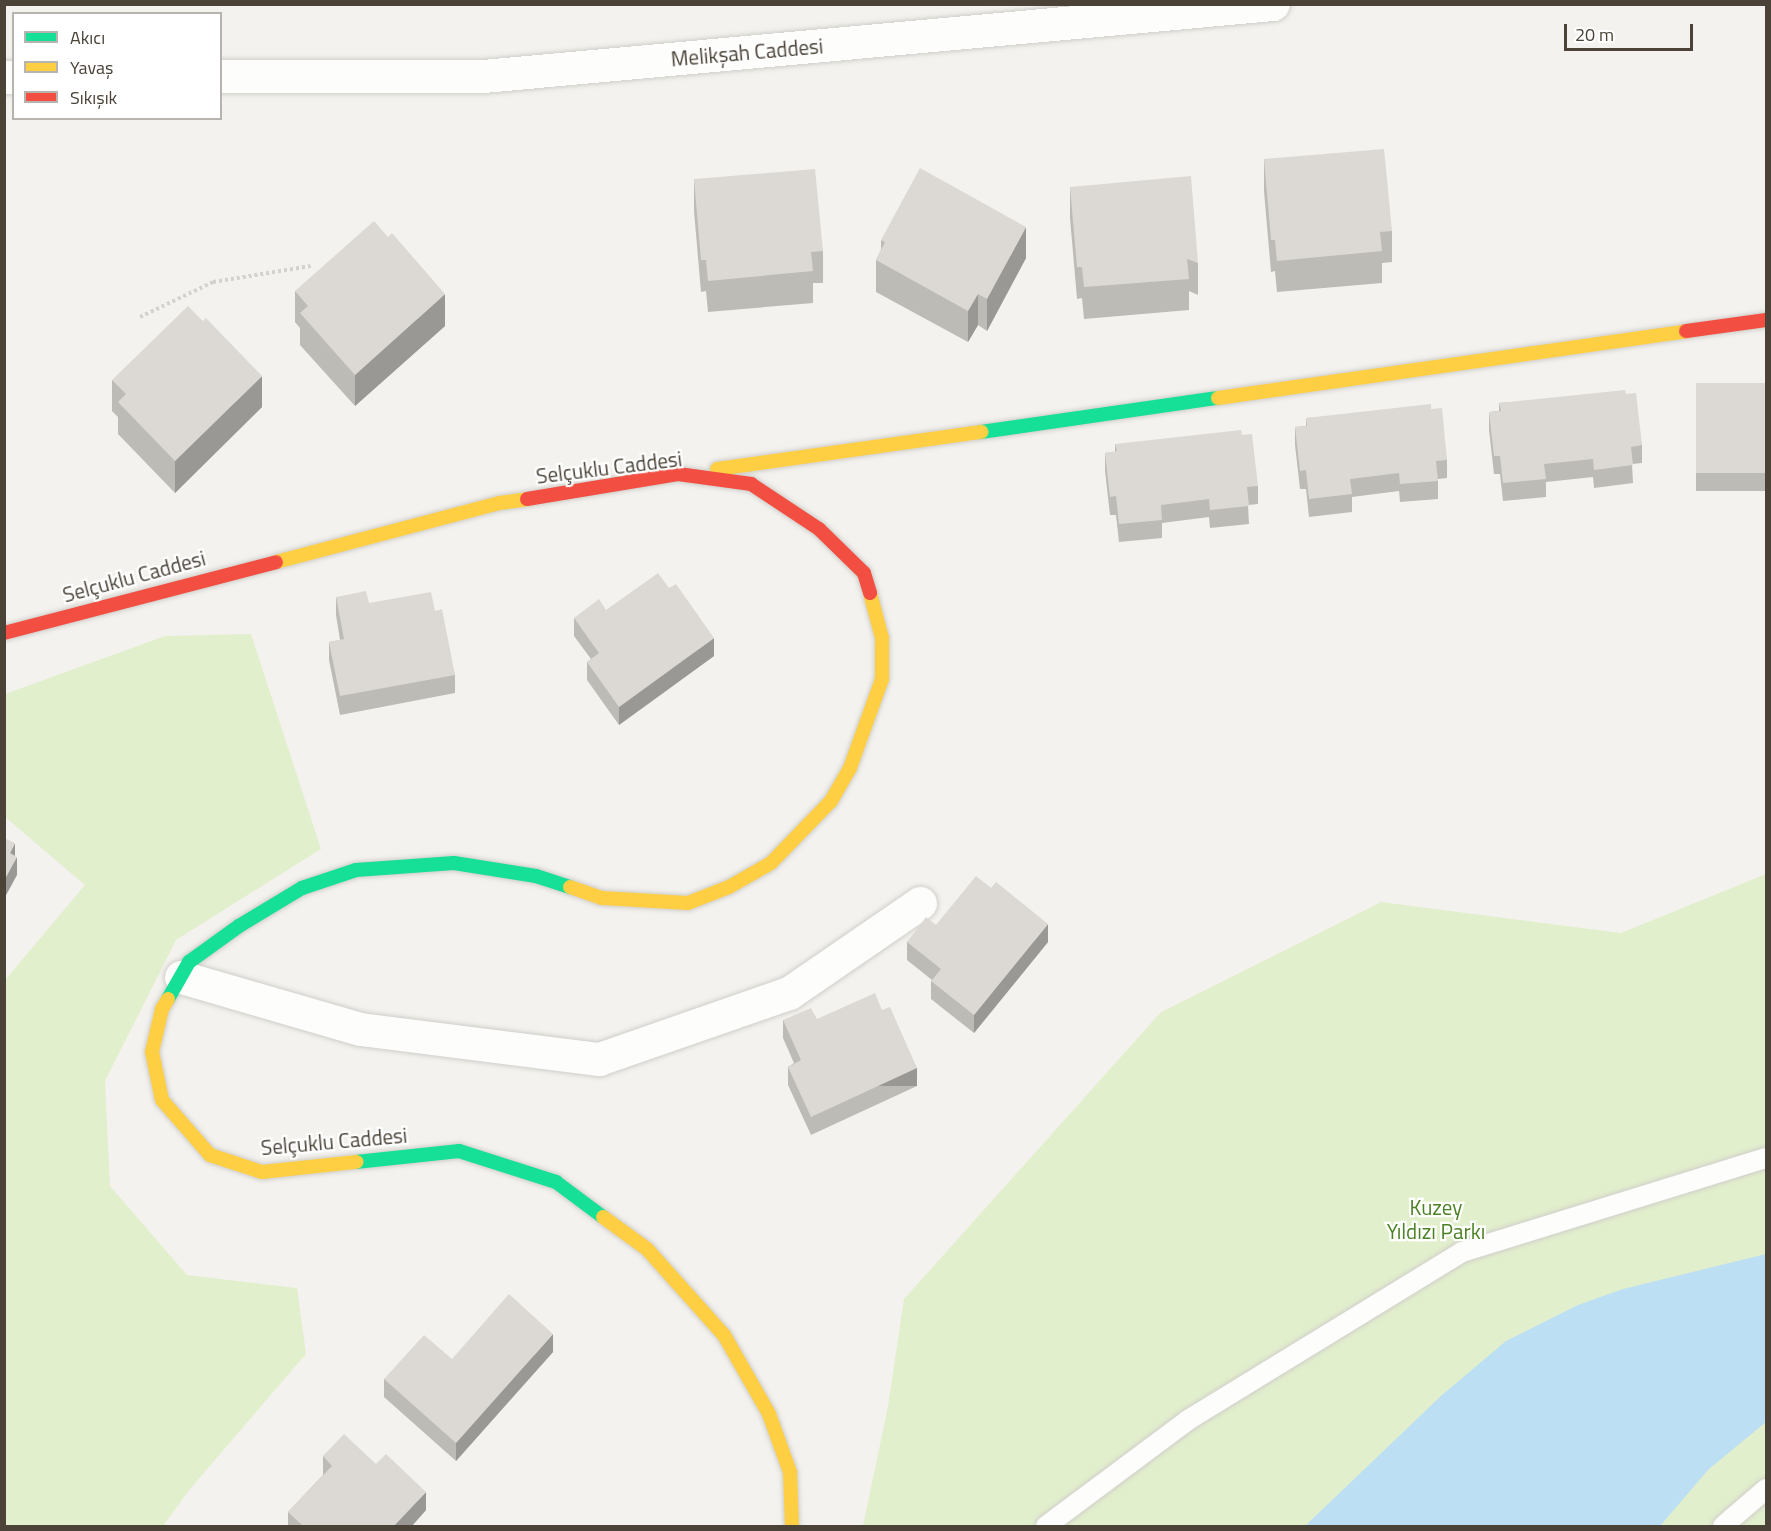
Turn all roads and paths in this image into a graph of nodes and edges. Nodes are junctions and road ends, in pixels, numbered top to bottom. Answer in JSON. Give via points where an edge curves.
{"nodes":[{"id":1,"x":1273,"y":4,"type":"edge"},
{"id":2,"x":1136,"y":11,"type":"edge"},
{"id":3,"x":222,"y":76,"type":"edge"},
{"id":4,"x":311,"y":266,"type":"dead end"},
{"id":5,"x":140,"y":317,"type":"dead end"},
{"id":6,"x":1767,"y":320,"type":"edge"},
{"id":7,"x":678,"y":474,"type":"junction"},
{"id":8,"x":4,"y":633,"type":"edge"},
{"id":9,"x":920,"y":903,"type":"dead end"},
{"id":10,"x":181,"y":977,"type":"junction"},
{"id":11,"x":1767,"y":1158,"type":"edge"},
{"id":12,"x":1767,"y":1488,"type":"edge"},
{"id":13,"x":792,"y":1527,"type":"edge"},
{"id":14,"x":1046,"y":1527,"type":"edge"},
{"id":15,"x":1723,"y":1527,"type":"edge"}],
"edges":[{"from":1,"to":2,"type":"street","name":"Melikşah Caddesi"},
{"from":2,"to":3,"type":"street","name":"Melikşah Caddesi","via":[[483,76]]},
{"from":4,"to":5,"type":"path","via":[[213,282]]},
{"from":6,"to":7,"type":"street"},
{"from":7,"to":8,"type":"street","name":"Selçuklu Caddesi","via":[[500,503]]},
{"from":7,"to":10,"type":"street","name":"Selçuklu Caddesi","via":[[751,484],[819,529],[864,573],[882,638],[882,679],[850,768],[831,801],[803,833],[771,863],[729,887],[688,903],[602,898],[536,876],[454,863],[356,870],[302,888],[239,926],[189,962]]},
{"from":9,"to":10,"type":"street","via":[[789,993],[599,1059],[360,1029]]},
{"from":10,"to":13,"type":"street","name":"Selçuklu Caddesi","via":[[162,1009],[152,1052],[162,1100],[210,1155],[262,1172],[459,1151],[556,1182],[647,1249],[724,1335],[770,1414],[790,1472]]},
{"from":11,"to":14,"type":"lane","via":[[1462,1252],[1188,1420]]},
{"from":12,"to":15,"type":"lane"}]}
